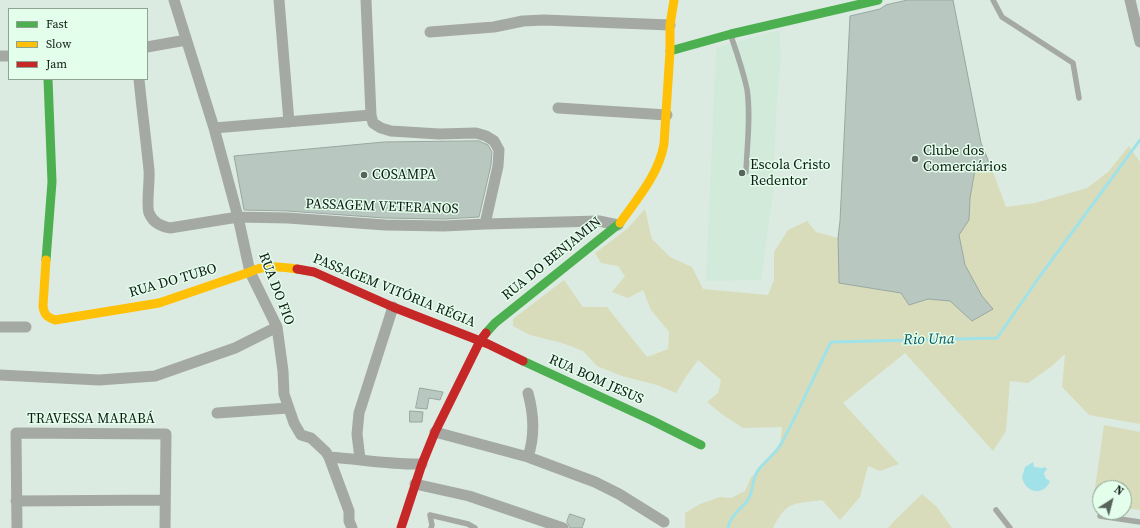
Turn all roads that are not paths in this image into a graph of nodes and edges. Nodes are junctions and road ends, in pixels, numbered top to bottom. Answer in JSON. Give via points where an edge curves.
{"nodes":[{"id":1,"x":174,"y":0,"type":"edge"},
{"id":2,"x":279,"y":0,"type":"edge"},
{"id":3,"x":366,"y":0,"type":"edge"},
{"id":4,"x":674,"y":0,"type":"edge"},
{"id":5,"x":878,"y":0,"type":"edge"},
{"id":6,"x":993,"y":0,"type":"edge"},
{"id":7,"x":1130,"y":0,"type":"edge"},
{"id":8,"x":1138,"y":23,"type":"edge"},
{"id":9,"x":670,"y":24,"type":"junction"},
{"id":10,"x":430,"y":32,"type":"dead end"},
{"id":11,"x":730,"y":34,"type":"junction"},
{"id":12,"x":186,"y":40,"type":"junction"},
{"id":13,"x":1140,"y":42,"type":"edge"},
{"id":14,"x":148,"y":48,"type":"edge"},
{"id":15,"x":670,"y":51,"type":"junction"},
{"id":16,"x":48,"y":80,"type":"edge"},
{"id":17,"x":139,"y":80,"type":"edge"},
{"id":18,"x":1079,"y":98,"type":"dead end"},
{"id":19,"x":558,"y":108,"type":"dead end"},
{"id":20,"x":371,"y":115,"type":"junction"},
{"id":21,"x":667,"y":115,"type":"junction"},
{"id":22,"x":289,"y":122,"type":"junction"},
{"id":23,"x":214,"y":128,"type":"junction"},
{"id":24,"x":746,"y":172,"type":"dead end"},
{"id":25,"x":238,"y":217,"type":"junction"},
{"id":26,"x":485,"y":224,"type":"junction"},
{"id":27,"x":618,"y":225,"type":"junction"},
{"id":28,"x":250,"y":272,"type":"junction"},
{"id":29,"x":393,"y":307,"type":"junction"},
{"id":30,"x":0,"y":327,"type":"edge"},
{"id":31,"x":277,"y":327,"type":"junction"},
{"id":32,"x":26,"y":328,"type":"dead end"},
{"id":33,"x":480,"y":341,"type":"junction"},
{"id":34,"x":0,"y":375,"type":"edge"},
{"id":35,"x":528,"y":393,"type":"dead end"},
{"id":36,"x":288,"y":408,"type":"junction"},
{"id":37,"x":217,"y":413,"type":"dead end"},
{"id":38,"x":435,"y":432,"type":"junction"},
{"id":39,"x":700,"y":445,"type":"dead end"},
{"id":40,"x":329,"y":457,"type":"junction"},
{"id":41,"x":528,"y":457,"type":"junction"},
{"id":42,"x":360,"y":459,"type":"junction"},
{"id":43,"x":422,"y":464,"type":"junction"},
{"id":44,"x":415,"y":484,"type":"junction"},
{"id":45,"x":165,"y":500,"type":"junction"},
{"id":46,"x":16,"y":501,"type":"junction"},
{"id":47,"x":996,"y":510,"type":"dead end"},
{"id":48,"x":1127,"y":520,"type":"edge"},
{"id":49,"x":664,"y":522,"type":"dead end"},
{"id":50,"x":1140,"y":522,"type":"edge"},
{"id":51,"x":17,"y":528,"type":"edge"},
{"id":52,"x":165,"y":528,"type":"edge"},
{"id":53,"x":352,"y":528,"type":"edge"},
{"id":54,"x":401,"y":528,"type":"edge"},
{"id":55,"x":431,"y":528,"type":"edge"},
{"id":56,"x":475,"y":528,"type":"edge"},
{"id":57,"x":563,"y":528,"type":"edge"},
{"id":58,"x":1010,"y":528,"type":"edge"}],
"edges":[{"from":1,"to":12,"type":"street","name":"RUA DO FIO"},
{"from":2,"to":22,"type":"street"},
{"from":3,"to":20,"type":"street"},
{"from":4,"to":9,"type":"street","name":"RUA DO BENJAMIN"},
{"from":5,"to":11,"type":"street"},
{"from":6,"to":18,"type":"lane","via":[[1002,17],[1073,63]]},
{"from":7,"to":8,"type":"street"},
{"from":8,"to":13,"type":"street"},
{"from":9,"to":10,"type":"street","via":[[544,20]]},
{"from":9,"to":15,"type":"street","name":"RUA DO BENJAMIN"},
{"from":11,"to":15,"type":"street"},
{"from":11,"to":24,"type":"lane","via":[[747,91]]},
{"from":12,"to":14,"type":"street"},
{"from":12,"to":23,"type":"street","name":"RUA DO FIO"},
{"from":15,"to":21,"type":"street","name":"RUA DO BENJAMIN"},
{"from":16,"to":28,"type":"street","name":"RUA DO TUBO","via":[[52,182],[43,306],[47,317],[55,320],[159,302]]},
{"from":17,"to":25,"type":"street","name":"PASSAGEM VETERANOS","via":[[150,171],[148,211],[151,218],[158,224],[170,228]]},
{"from":19,"to":21,"type":"street"},
{"from":20,"to":22,"type":"street"},
{"from":20,"to":26,"type":"street","via":[[373,123],[391,131],[476,133],[494,141],[499,150],[498,166]]},
{"from":21,"to":27,"type":"street","name":"RUA DO BENJAMIN","via":[[662,156],[657,168]]},
{"from":22,"to":23,"type":"street"},
{"from":23,"to":25,"type":"street","name":"RUA DO FIO"},
{"from":25,"to":26,"type":"street","name":"PASSAGEM VETERANOS","via":[[385,225]]},
{"from":25,"to":28,"type":"street","name":"RUA DO FIO"},
{"from":26,"to":27,"type":"street","name":"PASSAGEM VETERANOS","via":[[599,221]]},
{"from":27,"to":33,"type":"street","name":"RUA DO BENJAMIN","via":[[495,323]]},
{"from":28,"to":29,"type":"street","name":"PASSAGEM VITÓRIA RÉGIA","via":[[272,266],[307,271]]},
{"from":28,"to":31,"type":"street","name":"RUA DO FIO"},
{"from":29,"to":33,"type":"street","name":"PASSAGEM VITÓRIA RÉGIA"},
{"from":29,"to":42,"type":"street","via":[[359,413],[357,434]]},
{"from":30,"to":32,"type":"street"},
{"from":31,"to":34,"type":"street","via":[[235,348],[155,376],[100,380]]},
{"from":31,"to":36,"type":"street","name":"RUA DO FIO","via":[[284,394]]},
{"from":33,"to":38,"type":"street","name":"RUA DO BENJAMIN"},
{"from":33,"to":39,"type":"street","name":"RUA BOM JESUS"},
{"from":35,"to":41,"type":"street","via":[[533,429]]},
{"from":36,"to":37,"type":"street"},
{"from":36,"to":40,"type":"street","name":"RUA DO FIO","via":[[301,435],[311,438]]},
{"from":38,"to":41,"type":"street"},
{"from":38,"to":43,"type":"street","name":"RUA DO BENJAMIN"},
{"from":40,"to":42,"type":"street"},
{"from":40,"to":53,"type":"street","name":"RUA DO FIO","via":[[349,510]]},
{"from":41,"to":49,"type":"street","via":[[594,482]]},
{"from":42,"to":43,"type":"street"},
{"from":43,"to":44,"type":"street","name":"RUA DO BENJAMIN"},
{"from":44,"to":54,"type":"street","name":"RUA DO BENJAMIN"},
{"from":44,"to":57,"type":"street","via":[[469,496]]},
{"from":45,"to":46,"type":"street"},
{"from":45,"to":46,"type":"street","name":"TRAVESSA MARABÁ","via":[[166,434],[16,433]]},
{"from":45,"to":52,"type":"street"},
{"from":46,"to":51,"type":"street"},
{"from":47,"to":58,"type":"lane"},
{"from":48,"to":50,"type":"lane"},
{"from":55,"to":56,"type":"lane","via":[[430,515]]}]}
